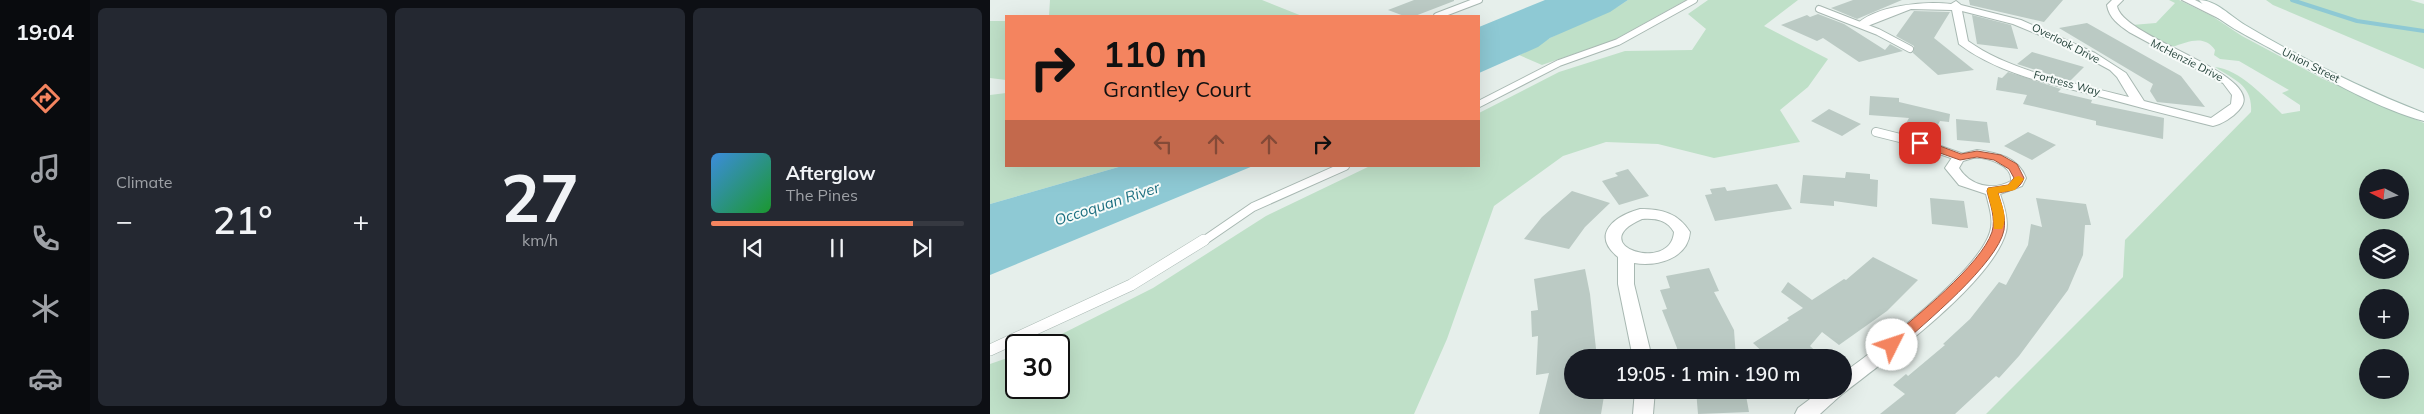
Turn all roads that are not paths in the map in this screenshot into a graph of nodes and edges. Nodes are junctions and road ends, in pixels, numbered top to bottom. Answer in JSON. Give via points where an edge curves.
{"nodes":[{"id":1,"x":1479,"y":0,"type":"edge"},
{"id":2,"x":1694,"y":0,"type":"edge"},
{"id":3,"x":2118,"y":0,"type":"edge"},
{"id":4,"x":2187,"y":0,"type":"edge"},
{"id":5,"x":2204,"y":0,"type":"edge"},
{"id":6,"x":1956,"y":4,"type":"junction"},
{"id":7,"x":1819,"y":9,"type":"dead end"},
{"id":8,"x":1440,"y":15,"type":"edge"},
{"id":9,"x":2224,"y":16,"type":"junction"},
{"id":10,"x":1861,"y":25,"type":"junction"},
{"id":11,"x":1910,"y":48,"type":"dead end"},
{"id":12,"x":2138,"y":102,"type":"junction"},
{"id":13,"x":1480,"y":103,"type":"edge"},
{"id":14,"x":2424,"y":117,"type":"edge"},
{"id":15,"x":2213,"y":122,"type":"joint"},
{"id":16,"x":1876,"y":132,"type":"dead end"},
{"id":17,"x":1960,"y":157,"type":"junction"},
{"id":18,"x":1343,"y":167,"type":"edge"},
{"id":19,"x":1992,"y":191,"type":"junction"},
{"id":20,"x":1626,"y":256,"type":"dead end"},
{"id":21,"x":1641,"y":349,"type":"edge"},
{"id":22,"x":990,"y":350,"type":"edge"},
{"id":23,"x":1852,"y":377,"type":"edge"},
{"id":24,"x":1644,"y":399,"type":"edge"},
{"id":25,"x":1824,"y":399,"type":"edge"},
{"id":26,"x":1643,"y":414,"type":"edge"},
{"id":27,"x":1805,"y":414,"type":"edge"}],
"edges":[{"from":1,"to":8,"type":"lane"},
{"from":2,"to":13,"type":"lane","via":[[1618,42],[1559,63]]},
{"from":3,"to":15,"type":"street","name":"McHenzie Drive","via":[[2112,5],[2112,10],[2133,30],[2160,47],[2218,74],[2235,87],[2239,102]]},
{"from":4,"to":9,"type":"street"},
{"from":5,"to":9,"type":"street","name":"Union Street"},
{"from":6,"to":10,"type":"street","name":"Overlook Drive","via":[[1910,6]]},
{"from":6,"to":12,"type":"street","name":"Overlook Drive","via":[[2048,31],[2122,74]]},
{"from":6,"to":12,"type":"street","name":"Fortress Way","via":[[1964,42],[1972,50],[2045,78]]},
{"from":7,"to":10,"type":"lane"},
{"from":9,"to":14,"type":"street","name":"Union Street","via":[[2331,76]]},
{"from":10,"to":11,"type":"lane"},
{"from":12,"to":15,"type":"street","name":"Fortress Way"},
{"from":16,"to":17,"type":"lane"},
{"from":17,"to":19,"type":"street","via":[[1953,163],[1955,174],[1970,186]]},
{"from":17,"to":19,"type":"street","via":[[1987,155],[2013,167],[2019,178],[2017,184]]},
{"from":18,"to":22,"type":"lane","via":[[1253,207],[1131,285]]},
{"from":19,"to":23,"type":"street","via":[[1999,214],[1998,232],[1988,252],[1948,296]]},
{"from":20,"to":21,"type":"street","via":[[1626,284]]},
{"from":24,"to":26,"type":"street"},
{"from":25,"to":27,"type":"street"}]}
